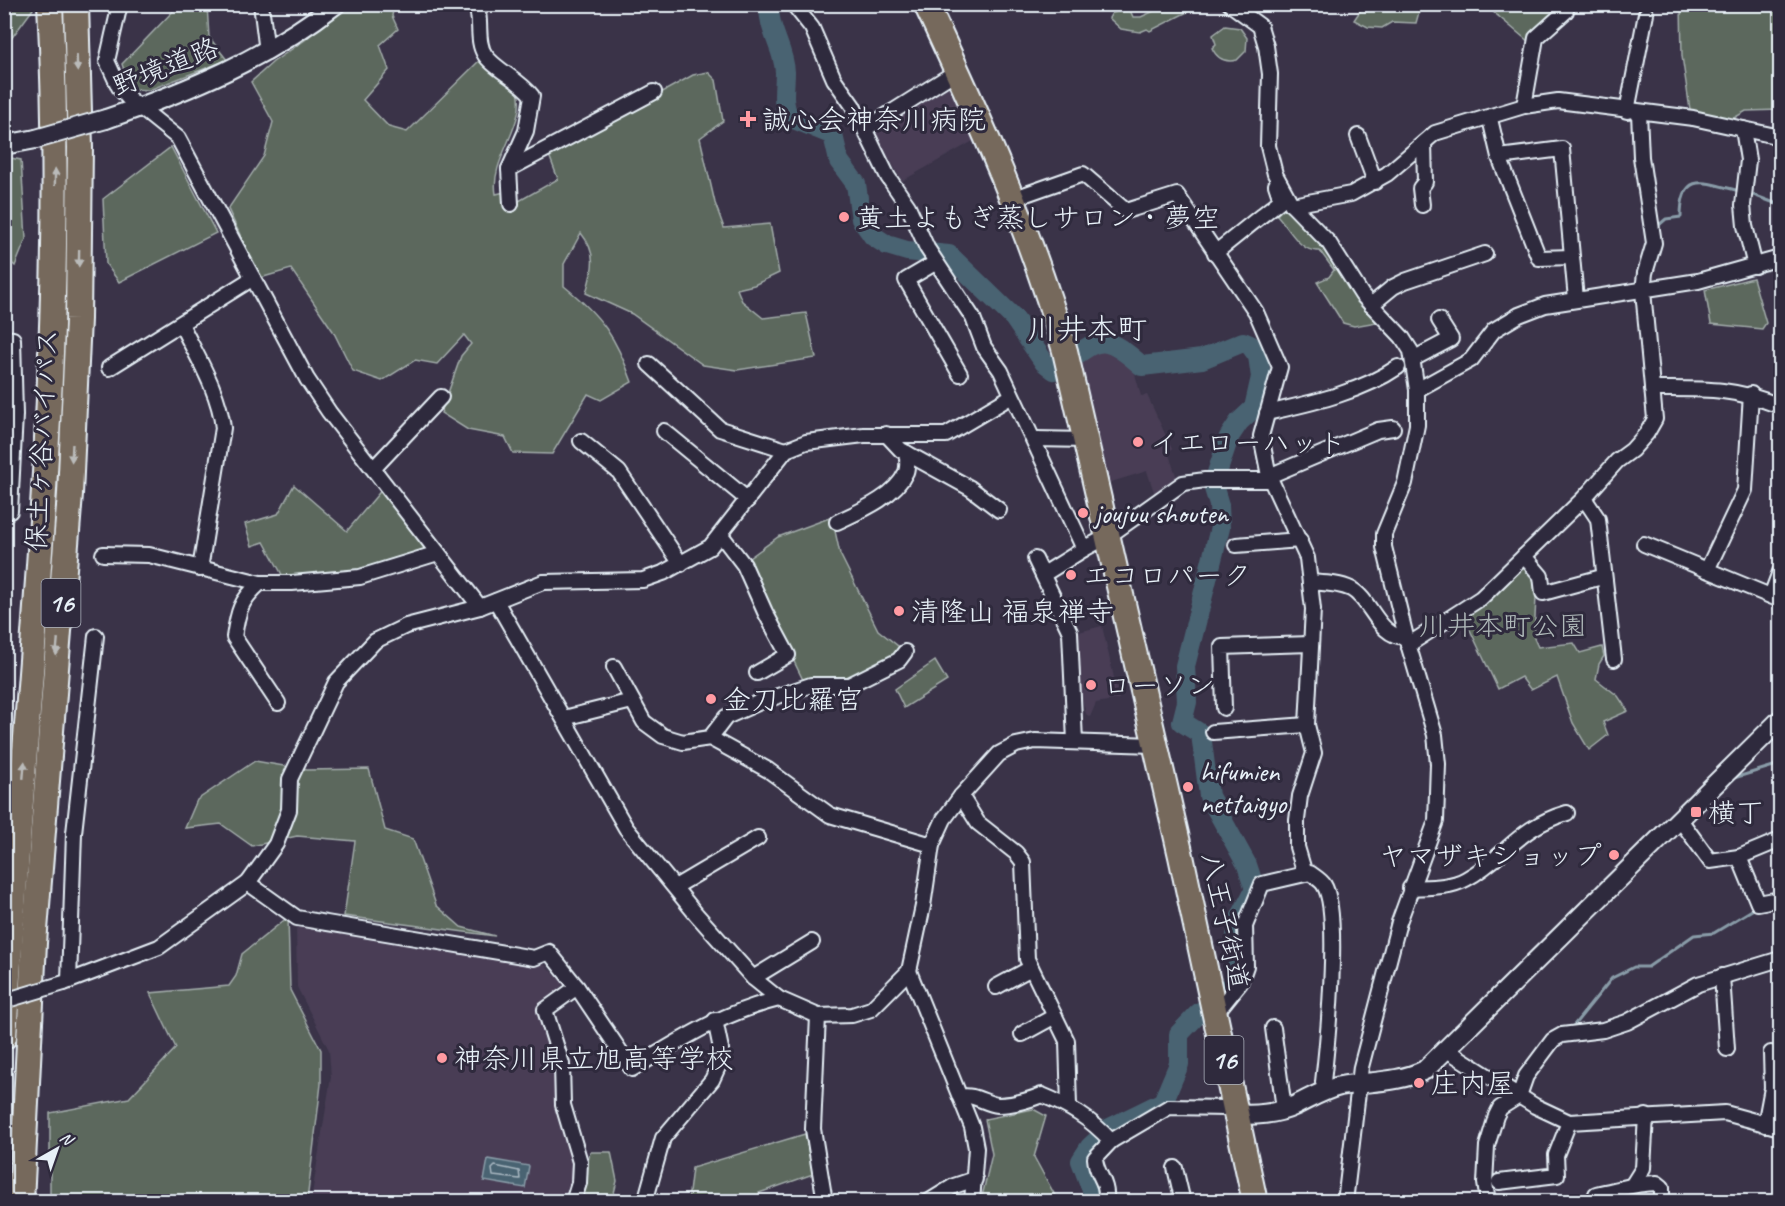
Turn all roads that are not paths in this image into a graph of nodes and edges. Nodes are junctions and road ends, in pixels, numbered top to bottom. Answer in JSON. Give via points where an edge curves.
{"nodes":[{"id":1,"x":50,"y":4,"type":"edge"},
{"id":2,"x":76,"y":4,"type":"edge"},
{"id":3,"x":120,"y":4,"type":"edge"},
{"id":4,"x":261,"y":4,"type":"edge"},
{"id":5,"x":336,"y":4,"type":"edge"},
{"id":6,"x":475,"y":4,"type":"edge"},
{"id":7,"x":793,"y":4,"type":"edge"},
{"id":8,"x":926,"y":4,"type":"edge"},
{"id":9,"x":1230,"y":4,"type":"edge"},
{"id":10,"x":1566,"y":11,"type":"dead end"},
{"id":11,"x":1646,"y":14,"type":"dead end"},
{"id":12,"x":267,"y":52,"type":"junction"},
{"id":13,"x":957,"y":71,"type":"junction"},
{"id":14,"x":654,"y":92,"type":"dead end"},
{"id":15,"x":1524,"y":106,"type":"junction"},
{"id":16,"x":140,"y":108,"type":"junction"},
{"id":17,"x":1633,"y":112,"type":"junction"},
{"id":18,"x":1490,"y":119,"type":"junction"},
{"id":19,"x":865,"y":129,"type":"junction"},
{"id":20,"x":1743,"y":129,"type":"junction"},
{"id":21,"x":1359,"y":136,"type":"dead end"},
{"id":22,"x":1780,"y":137,"type":"edge"},
{"id":23,"x":1424,"y":143,"type":"junction"},
{"id":24,"x":4,"y":145,"type":"edge"},
{"id":25,"x":1498,"y":157,"type":"junction"},
{"id":26,"x":509,"y":169,"type":"junction"},
{"id":27,"x":1278,"y":180,"type":"junction"},
{"id":28,"x":1375,"y":182,"type":"junction"},
{"id":29,"x":1012,"y":199,"type":"junction"},
{"id":30,"x":511,"y":204,"type":"dead end"},
{"id":31,"x":1292,"y":205,"type":"junction"},
{"id":32,"x":1422,"y":205,"type":"dead end"},
{"id":33,"x":1215,"y":253,"type":"junction"},
{"id":34,"x":1485,"y":254,"type":"dead end"},
{"id":35,"x":1572,"y":257,"type":"junction"},
{"id":36,"x":1780,"y":258,"type":"edge"},
{"id":37,"x":935,"y":263,"type":"junction"},
{"id":38,"x":1755,"y":266,"type":"junction"},
{"id":39,"x":253,"y":278,"type":"junction"},
{"id":40,"x":1643,"y":291,"type":"junction"},
{"id":41,"x":1576,"y":299,"type":"junction"},
{"id":42,"x":1371,"y":305,"type":"junction"},
{"id":43,"x":1439,"y":320,"type":"dead end"},
{"id":44,"x":181,"y":324,"type":"junction"},
{"id":45,"x":4,"y":338,"type":"edge"},
{"id":46,"x":1413,"y":359,"type":"junction"},
{"id":47,"x":649,"y":364,"type":"dead end"},
{"id":48,"x":1398,"y":367,"type":"dead end"},
{"id":49,"x":109,"y":368,"type":"dead end"},
{"id":50,"x":960,"y":375,"type":"dead end"},
{"id":51,"x":1652,"y":389,"type":"junction"},
{"id":52,"x":1417,"y":390,"type":"junction"},
{"id":53,"x":1751,"y":394,"type":"junction"},
{"id":54,"x":1012,"y":396,"type":"junction"},
{"id":55,"x":441,"y":398,"type":"dead end"},
{"id":56,"x":1780,"y":406,"type":"edge"},
{"id":57,"x":1267,"y":413,"type":"junction"},
{"id":58,"x":1393,"y":428,"type":"dead end"},
{"id":59,"x":664,"y":431,"type":"dead end"},
{"id":60,"x":886,"y":434,"type":"junction"},
{"id":61,"x":1035,"y":439,"type":"junction"},
{"id":62,"x":1087,"y":440,"type":"junction"},
{"id":63,"x":581,"y":441,"type":"dead end"},
{"id":64,"x":786,"y":450,"type":"junction"},
{"id":65,"x":907,"y":453,"type":"junction"},
{"id":66,"x":374,"y":468,"type":"junction"},
{"id":67,"x":1269,"y":476,"type":"junction"},
{"id":68,"x":1584,"y":498,"type":"junction"},
{"id":69,"x":748,"y":500,"type":"junction"},
{"id":70,"x":999,"y":510,"type":"dead end"},
{"id":71,"x":10,"y":512,"type":"dead end"},
{"id":72,"x":837,"y":522,"type":"dead end"},
{"id":73,"x":721,"y":535,"type":"junction"},
{"id":74,"x":1110,"y":535,"type":"junction"},
{"id":75,"x":1300,"y":540,"type":"junction"},
{"id":76,"x":1644,"y":544,"type":"dead end"},
{"id":77,"x":1236,"y":545,"type":"dead end"},
{"id":78,"x":1084,"y":549,"type":"junction"},
{"id":79,"x":438,"y":553,"type":"junction"},
{"id":80,"x":103,"y":554,"type":"dead end"},
{"id":81,"x":1524,"y":556,"type":"junction"},
{"id":82,"x":1035,"y":559,"type":"dead end"},
{"id":83,"x":681,"y":564,"type":"junction"},
{"id":84,"x":200,"y":569,"type":"junction"},
{"id":85,"x":1707,"y":570,"type":"junction"},
{"id":86,"x":1780,"y":572,"type":"edge"},
{"id":87,"x":1044,"y":576,"type":"junction"},
{"id":88,"x":1602,"y":577,"type":"junction"},
{"id":89,"x":1310,"y":582,"type":"junction"},
{"id":90,"x":260,"y":583,"type":"junction"},
{"id":91,"x":1776,"y":598,"type":"edge"},
{"id":92,"x":496,"y":601,"type":"junction"},
{"id":93,"x":480,"y":607,"type":"junction"},
{"id":94,"x":96,"y":636,"type":"dead end"},
{"id":95,"x":1407,"y":641,"type":"junction"},
{"id":96,"x":1311,"y":644,"type":"junction"},
{"id":97,"x":904,"y":652,"type":"dead end"},
{"id":98,"x":1614,"y":659,"type":"dead end"},
{"id":99,"x":614,"y":667,"type":"dead end"},
{"id":100,"x":757,"y":673,"type":"dead end"},
{"id":101,"x":632,"y":701,"type":"junction"},
{"id":102,"x":278,"y":703,"type":"dead end"},
{"id":103,"x":1224,"y":708,"type":"dead end"},
{"id":104,"x":564,"y":718,"type":"junction"},
{"id":105,"x":1780,"y":720,"type":"edge"},
{"id":106,"x":1307,"y":725,"type":"junction"},
{"id":107,"x":1213,"y":732,"type":"dead end"},
{"id":108,"x":710,"y":738,"type":"junction"},
{"id":109,"x":1075,"y":742,"type":"junction"},
{"id":110,"x":1154,"y":745,"type":"junction"},
{"id":111,"x":961,"y":795,"type":"junction"},
{"id":112,"x":1567,"y":813,"type":"dead end"},
{"id":113,"x":1680,"y":821,"type":"junction"},
{"id":114,"x":758,"y":838,"type":"dead end"},
{"id":115,"x":1780,"y":840,"type":"edge"},
{"id":116,"x":932,"y":845,"type":"junction"},
{"id":117,"x":1739,"y":857,"type":"junction"},
{"id":118,"x":1305,"y":874,"type":"junction"},
{"id":119,"x":248,"y":883,"type":"junction"},
{"id":120,"x":675,"y":887,"type":"junction"},
{"id":121,"x":1410,"y":888,"type":"junction"},
{"id":122,"x":1780,"y":899,"type":"edge"},
{"id":123,"x":812,"y":942,"type":"dead end"},
{"id":124,"x":1780,"y":958,"type":"edge"},
{"id":125,"x":1031,"y":968,"type":"junction"},
{"id":126,"x":909,"y":971,"type":"junction"},
{"id":127,"x":1722,"y":976,"type":"junction"},
{"id":128,"x":753,"y":978,"type":"junction"},
{"id":129,"x":67,"y":982,"type":"junction"},
{"id":130,"x":577,"y":987,"type":"junction"},
{"id":131,"x":996,"y":987,"type":"dead end"},
{"id":132,"x":779,"y":999,"type":"junction"},
{"id":133,"x":4,"y":1001,"type":"edge"},
{"id":134,"x":1213,"y":1006,"type":"junction"},
{"id":135,"x":818,"y":1016,"type":"junction"},
{"id":136,"x":1055,"y":1016,"type":"junction"},
{"id":137,"x":715,"y":1020,"type":"junction"},
{"id":138,"x":1273,"y":1028,"type":"dead end"},
{"id":139,"x":1022,"y":1034,"type":"dead end"},
{"id":140,"x":4,"y":1037,"type":"edge"},
{"id":141,"x":1727,"y":1049,"type":"dead end"},
{"id":142,"x":1448,"y":1050,"type":"junction"},
{"id":143,"x":1771,"y":1053,"type":"dead end"},
{"id":144,"x":1358,"y":1085,"type":"junction"},
{"id":145,"x":1326,"y":1090,"type":"junction"},
{"id":146,"x":1519,"y":1096,"type":"junction"},
{"id":147,"x":960,"y":1097,"type":"junction"},
{"id":148,"x":1069,"y":1106,"type":"junction"},
{"id":149,"x":1284,"y":1109,"type":"junction"},
{"id":150,"x":1235,"y":1114,"type":"junction"},
{"id":151,"x":1646,"y":1116,"type":"junction"},
{"id":152,"x":1569,"y":1122,"type":"junction"},
{"id":153,"x":1765,"y":1125,"type":"junction"},
{"id":154,"x":1780,"y":1128,"type":"edge"},
{"id":155,"x":1105,"y":1135,"type":"junction"},
{"id":156,"x":1175,"y":1168,"type":"dead end"},
{"id":157,"x":975,"y":1179,"type":"junction"},
{"id":158,"x":1499,"y":1182,"type":"dead end"},
{"id":159,"x":1634,"y":1184,"type":"junction"},
{"id":160,"x":1256,"y":1200,"type":"edge"},
{"id":161,"x":21,"y":1202,"type":"edge"},
{"id":162,"x":573,"y":1202,"type":"edge"},
{"id":163,"x":645,"y":1202,"type":"edge"},
{"id":164,"x":825,"y":1202,"type":"edge"},
{"id":165,"x":928,"y":1202,"type":"edge"},
{"id":166,"x":972,"y":1202,"type":"edge"},
{"id":167,"x":1107,"y":1202,"type":"edge"},
{"id":168,"x":1183,"y":1202,"type":"edge"},
{"id":169,"x":1345,"y":1202,"type":"edge"},
{"id":170,"x":1488,"y":1202,"type":"edge"},
{"id":171,"x":1597,"y":1202,"type":"edge"},
{"id":172,"x":1662,"y":1202,"type":"edge"}],
"edges":[{"from":140,"to":1,"type":"highway","name":"保土ヶ谷バイパス","number":"16","one_way":true,"via":[[46,467],[54,297]]},
{"from":2,"to":161,"type":"highway","name":"保土ヶ谷バイパス","number":"16","one_way":true,"via":[[80,148],[77,342],[70,494],[34,943]]},
{"from":3,"to":16,"type":"street","via":[[107,61],[119,87]]},
{"from":4,"to":12,"type":"street"},
{"from":5,"to":12,"type":"street","name":"野境道路"},
{"from":6,"to":26,"type":"street","via":[[486,56],[523,84],[532,96],[526,131]]},
{"from":7,"to":19,"type":"street","via":[[812,28],[834,79]]},
{"from":8,"to":13,"type":"highway","name":"八王子街道","number":"16"},
{"from":9,"to":27,"type":"street","via":[[1260,26],[1266,46],[1270,74],[1268,146]]},
{"from":10,"to":15,"type":"street","via":[[1536,38]]},
{"from":11,"to":17,"type":"street"},
{"from":12,"to":16,"type":"street","name":"野境道路"},
{"from":13,"to":19,"type":"street"},
{"from":13,"to":29,"type":"highway","name":"八王子街道","number":"16"},
{"from":14,"to":26,"type":"street"},
{"from":15,"to":17,"type":"street","via":[[1558,101]]},
{"from":15,"to":18,"type":"street"},
{"from":16,"to":24,"type":"street","name":"野境道路","bridge":true},
{"from":16,"to":39,"type":"street","via":[[178,138]]},
{"from":17,"to":20,"type":"street","via":[[1693,118]]},
{"from":17,"to":40,"type":"street","via":[[1654,243]]},
{"from":18,"to":23,"type":"street","via":[[1435,133]]},
{"from":18,"to":25,"type":"street"},
{"from":19,"to":37,"type":"street"},
{"from":20,"to":22,"type":"street"},
{"from":20,"to":38,"type":"street","via":[[1748,160],[1744,215]]},
{"from":21,"to":28,"type":"street"},
{"from":23,"to":28,"type":"street"},
{"from":23,"to":32,"type":"street"},
{"from":25,"to":35,"type":"street","via":[[1539,258]]},
{"from":25,"to":35,"type":"street","via":[[1562,149]]},
{"from":26,"to":30,"type":"street"},
{"from":27,"to":31,"type":"street"},
{"from":27,"to":33,"type":"street","via":[[1281,200]]},
{"from":28,"to":31,"type":"street","via":[[1351,195]]},
{"from":29,"to":33,"type":"street","via":[[1083,174],[1126,211],[1177,195]]},
{"from":29,"to":62,"type":"highway","name":"八王子街道","number":"16","via":[[1049,292]]},
{"from":31,"to":42,"type":"street","via":[[1329,243]]},
{"from":33,"to":57,"type":"street","via":[[1256,312],[1280,367]]},
{"from":34,"to":42,"type":"street","via":[[1405,281]]},
{"from":35,"to":41,"type":"street"},
{"from":36,"to":38,"type":"street"},
{"from":37,"to":50,"type":"street","via":[[906,280]]},
{"from":37,"to":54,"type":"street","via":[[973,318],[984,347]]},
{"from":38,"to":40,"type":"street"},
{"from":39,"to":44,"type":"street"},
{"from":39,"to":66,"type":"street","via":[[329,412]]},
{"from":40,"to":41,"type":"street"},
{"from":40,"to":51,"type":"street"},
{"from":41,"to":52,"type":"street","via":[[1520,315],[1494,330],[1471,360]]},
{"from":42,"to":46,"type":"street","via":[[1402,337]]},
{"from":43,"to":46,"type":"street","via":[[1451,339]]},
{"from":44,"to":49,"type":"street"},
{"from":44,"to":84,"type":"street","via":[[216,395],[223,428]]},
{"from":45,"to":71,"type":"street","via":[[13,339],[15,415]]},
{"from":46,"to":52,"type":"street"},
{"from":47,"to":64,"type":"street","via":[[720,429]]},
{"from":48,"to":57,"type":"street","via":[[1376,380],[1315,402]]},
{"from":51,"to":53,"type":"street","via":[[1720,388]]},
{"from":51,"to":68,"type":"street","via":[[1655,419],[1647,433]]},
{"from":52,"to":95,"type":"street","via":[[1417,425],[1405,483],[1384,534]]},
{"from":53,"to":56,"type":"street"},
{"from":53,"to":85,"type":"street","via":[[1745,490]]},
{"from":54,"to":60,"type":"street","via":[[946,435]]},
{"from":54,"to":61,"type":"street"},
{"from":55,"to":66,"type":"street"},
{"from":57,"to":67,"type":"street","via":[[1261,436]]},
{"from":58,"to":67,"type":"street","via":[[1378,430]]},
{"from":59,"to":69,"type":"street"},
{"from":60,"to":64,"type":"street","via":[[827,438]]},
{"from":60,"to":65,"type":"street"},
{"from":61,"to":62,"type":"street"},
{"from":61,"to":78,"type":"street"},
{"from":62,"to":74,"type":"highway","name":"八王子街道","number":"16"},
{"from":63,"to":83,"type":"street","via":[[619,472]]},
{"from":64,"to":69,"type":"street"},
{"from":65,"to":70,"type":"street","via":[[970,488]]},
{"from":65,"to":72,"type":"street","via":[[907,470],[901,480],[882,498]]},
{"from":66,"to":79,"type":"street"},
{"from":67,"to":74,"type":"street","via":[[1266,480],[1183,483]]},
{"from":67,"to":75,"type":"street"},
{"from":68,"to":81,"type":"street"},
{"from":68,"to":88,"type":"street","via":[[1598,519]]},
{"from":69,"to":73,"type":"street"},
{"from":73,"to":83,"type":"street","via":[[710,548]]},
{"from":73,"to":100,"type":"street","via":[[744,565],[788,655]]},
{"from":74,"to":78,"type":"street"},
{"from":74,"to":110,"type":"highway","name":"八王子街道","number":"16"},
{"from":75,"to":77,"type":"street"},
{"from":75,"to":89,"type":"street"},
{"from":76,"to":85,"type":"street"},
{"from":78,"to":87,"type":"street"},
{"from":79,"to":90,"type":"street","via":[[360,577]]},
{"from":79,"to":93,"type":"street"},
{"from":80,"to":84,"type":"street","via":[[149,555]]},
{"from":81,"to":88,"type":"street","via":[[1541,576],[1543,593]]},
{"from":81,"to":95,"type":"street","via":[[1481,598]]},
{"from":82,"to":87,"type":"street"},
{"from":83,"to":92,"type":"street","via":[[643,580],[543,582]]},
{"from":84,"to":90,"type":"street"},
{"from":85,"to":91,"type":"street"},
{"from":86,"to":91,"type":"street"},
{"from":87,"to":109,"type":"street","via":[[1070,632]]},
{"from":88,"to":98,"type":"street"},
{"from":89,"to":95,"type":"street","via":[[1353,590],[1364,598],[1376,618]]},
{"from":89,"to":96,"type":"street"},
{"from":90,"to":102,"type":"street","via":[[238,608],[234,637]]},
{"from":92,"to":93,"type":"street"},
{"from":92,"to":104,"type":"street"},
{"from":93,"to":119,"type":"street","via":[[375,641],[336,682],[290,779],[289,810],[276,844]]},
{"from":94,"to":129,"type":"street","via":[[74,833]]},
{"from":95,"to":121,"type":"street","via":[[1436,735],[1438,764],[1436,821]]},
{"from":96,"to":103,"type":"street","via":[[1222,647]]},
{"from":96,"to":106,"type":"street"},
{"from":97,"to":108,"type":"street","via":[[900,660],[849,685],[811,685],[726,717]]},
{"from":99,"to":101,"type":"street"},
{"from":101,"to":104,"type":"street"},
{"from":101,"to":108,"type":"street","via":[[644,722],[663,736],[683,742]]},
{"from":104,"to":120,"type":"street","via":[[626,828]]},
{"from":105,"to":113,"type":"street"},
{"from":106,"to":107,"type":"street"},
{"from":106,"to":118,"type":"street","via":[[1314,753],[1299,796],[1297,820],[1297,847]]},
{"from":108,"to":116,"type":"street","via":[[768,771],[830,815]]},
{"from":109,"to":110,"type":"street"},
{"from":109,"to":111,"type":"street","via":[[1035,741],[1016,745],[999,754]]},
{"from":110,"to":134,"type":"highway","name":"八王子街道","number":"16"},
{"from":111,"to":116,"type":"street"},
{"from":111,"to":125,"type":"street","via":[[978,823],[1023,862],[1024,944]]},
{"from":112,"to":121,"type":"street","via":[[1528,829],[1465,880]]},
{"from":113,"to":117,"type":"street","via":[[1710,861]]},
{"from":113,"to":142,"type":"street"},
{"from":114,"to":120,"type":"street"},
{"from":115,"to":117,"type":"street"},
{"from":116,"to":126,"type":"street"},
{"from":117,"to":122,"type":"street","via":[[1758,903]]},
{"from":118,"to":134,"type":"street","via":[[1262,884],[1245,926],[1246,966],[1240,983]]},
{"from":118,"to":145,"type":"street","via":[[1310,873],[1325,886],[1329,904],[1331,989],[1323,1082]]},
{"from":119,"to":129,"type":"street","via":[[159,947]]},
{"from":119,"to":130,"type":"street","via":[[297,918],[534,958],[549,952]]},
{"from":120,"to":128,"type":"street"},
{"from":121,"to":144,"type":"street"},
{"from":123,"to":128,"type":"street"},
{"from":124,"to":127,"type":"street"},
{"from":125,"to":131,"type":"street"},
{"from":125,"to":136,"type":"street"},
{"from":126,"to":135,"type":"street","via":[[871,1009],[852,1015]]},
{"from":126,"to":147,"type":"street"},
{"from":127,"to":141,"type":"street"},
{"from":127,"to":146,"type":"street","via":[[1698,984],[1627,1022],[1553,1040],[1526,1076]]},
{"from":128,"to":132,"type":"street"},
{"from":129,"to":133,"type":"street","bridge":true},
{"from":130,"to":137,"type":"street","via":[[632,1069]]},
{"from":130,"to":162,"type":"street","via":[[545,1010],[562,1064],[563,1105],[580,1162]]},
{"from":132,"to":135,"type":"street"},
{"from":132,"to":137,"type":"street"},
{"from":134,"to":150,"type":"highway","name":"八王子街道","number":"16"},
{"from":135,"to":164,"type":"street","via":[[813,1129]]},
{"from":136,"to":139,"type":"street"},
{"from":136,"to":148,"type":"street","via":[[1067,1041]]},
{"from":137,"to":163,"type":"street","via":[[721,1049],[718,1068],[663,1138]]},
{"from":138,"to":149,"type":"street"},
{"from":142,"to":144,"type":"street","via":[[1413,1076]]},
{"from":142,"to":146,"type":"street"},
{"from":143,"to":153,"type":"street","via":[[1772,1088]]},
{"from":144,"to":145,"type":"street"},
{"from":144,"to":169,"type":"street"},
{"from":145,"to":149,"type":"street"},
{"from":146,"to":152,"type":"street"},
{"from":146,"to":170,"type":"street","via":[[1500,1108],[1487,1146]]},
{"from":147,"to":148,"type":"street","via":[[968,1095],[997,1105],[1042,1095]]},
{"from":147,"to":157,"type":"street","via":[[976,1148]]},
{"from":148,"to":155,"type":"street"},
{"from":149,"to":150,"type":"street","via":[[1250,1116]]},
{"from":150,"to":155,"type":"street","via":[[1227,1108],[1169,1107]]},
{"from":150,"to":160,"type":"highway","name":"八王子街道","number":"16"},
{"from":151,"to":152,"type":"street"},
{"from":151,"to":153,"type":"street","via":[[1725,1113]]},
{"from":151,"to":159,"type":"street","via":[[1643,1168]]},
{"from":152,"to":158,"type":"street","via":[[1556,1155],[1557,1175]]},
{"from":153,"to":154,"type":"street"},
{"from":155,"to":167,"type":"street","via":[[1095,1167],[1105,1181]]},
{"from":156,"to":168,"type":"street"},
{"from":157,"to":165,"type":"street"},
{"from":157,"to":166,"type":"street"},
{"from":159,"to":171,"type":"street","via":[[1596,1194]]},
{"from":159,"to":172,"type":"street","via":[[1657,1183],[1662,1187]]}]}
